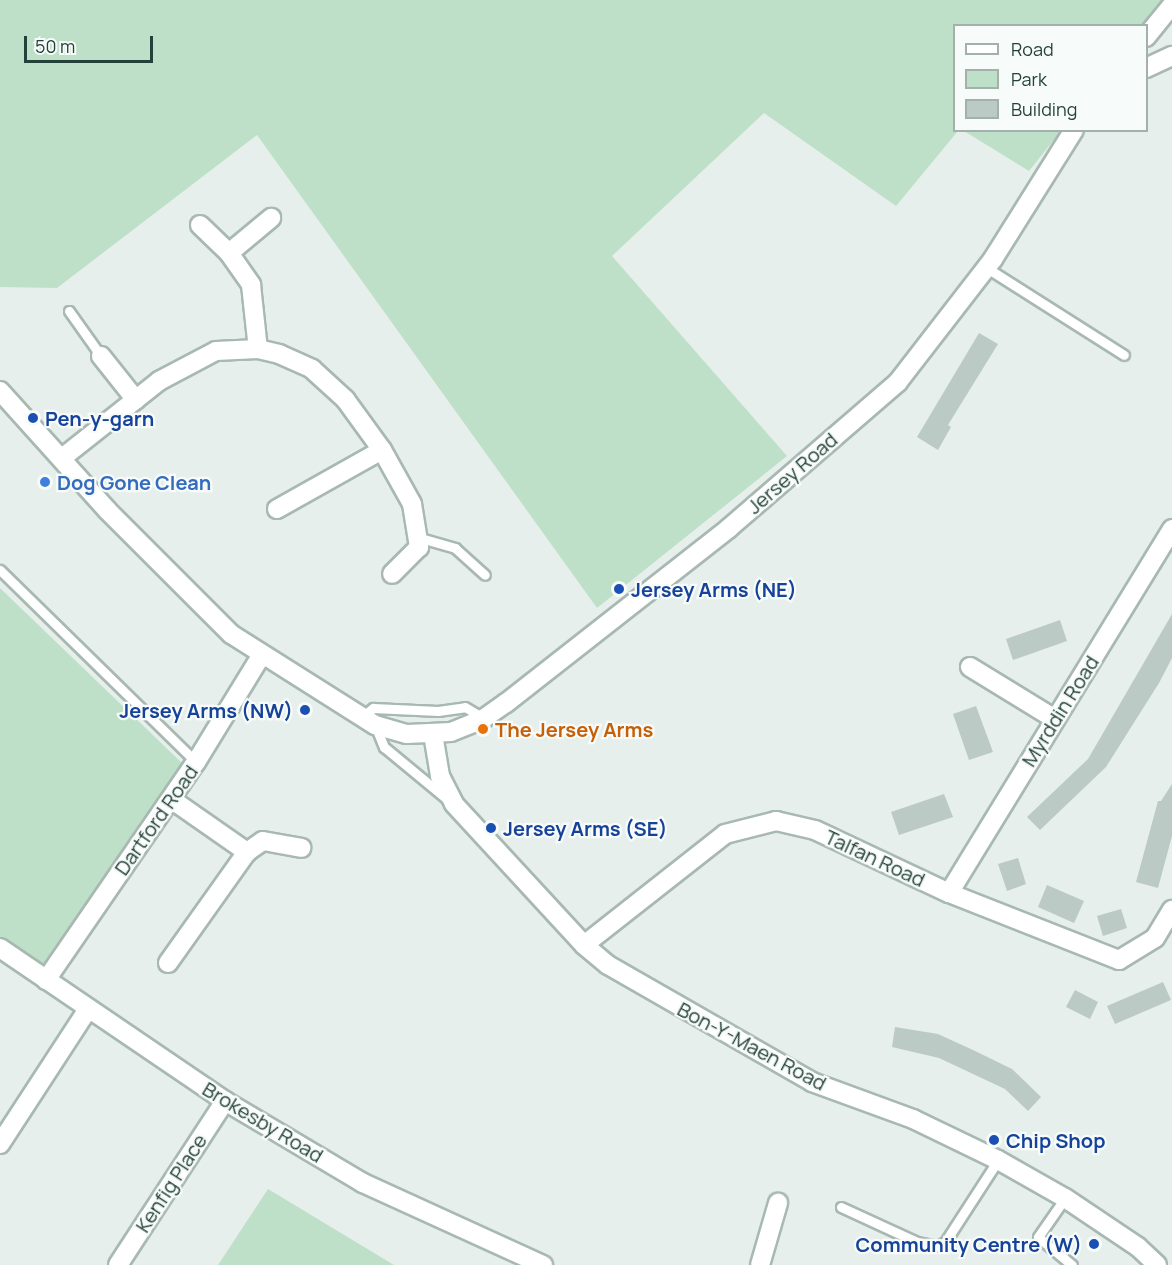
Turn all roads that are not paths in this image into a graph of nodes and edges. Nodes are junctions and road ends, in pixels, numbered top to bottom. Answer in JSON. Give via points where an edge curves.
{"nodes":[{"id":1,"x":1172,"y":5,"type":"edge"},
{"id":2,"x":1148,"y":35,"type":"edge"},
{"id":3,"x":1172,"y":56,"type":"edge"},
{"id":4,"x":1148,"y":67,"type":"edge"},
{"id":5,"x":1073,"y":132,"type":"edge"},
{"id":6,"x":271,"y":218,"type":"dead end"},
{"id":7,"x":200,"y":225,"type":"dead end"},
{"id":8,"x":229,"y":253,"type":"junction"},
{"id":9,"x":987,"y":268,"type":"junction"},
{"id":10,"x":69,"y":311,"type":"dead end"},
{"id":11,"x":258,"y":349,"type":"junction"},
{"id":12,"x":1124,"y":355,"type":"dead end"},
{"id":13,"x":101,"y":356,"type":"joint"},
{"id":14,"x":0,"y":391,"type":"edge"},
{"id":15,"x":136,"y":400,"type":"junction"},
{"id":16,"x":382,"y":450,"type":"junction"},
{"id":17,"x":62,"y":458,"type":"junction"},
{"id":18,"x":277,"y":509,"type":"dead end"},
{"id":19,"x":1172,"y":529,"type":"edge"},
{"id":20,"x":417,"y":537,"type":"junction"},
{"id":21,"x":0,"y":570,"type":"edge"},
{"id":22,"x":392,"y":574,"type":"dead end"},
{"id":23,"x":485,"y":575,"type":"dead end"},
{"id":24,"x":261,"y":656,"type":"junction"},
{"id":25,"x":970,"y":667,"type":"dead end"},
{"id":26,"x":483,"y":719,"type":"junction"},
{"id":27,"x":1055,"y":719,"type":"junction"},
{"id":28,"x":368,"y":722,"type":"junction"},
{"id":29,"x":433,"y":734,"type":"junction"},
{"id":30,"x":196,"y":762,"type":"junction"},
{"id":31,"x":171,"y":799,"type":"junction"},
{"id":32,"x":454,"y":804,"type":"junction"},
{"id":33,"x":301,"y":848,"type":"dead end"},
{"id":34,"x":247,"y":852,"type":"junction"},
{"id":35,"x":949,"y":893,"type":"junction"},
{"id":36,"x":1172,"y":910,"type":"edge"},
{"id":37,"x":584,"y":945,"type":"junction"},
{"id":38,"x":0,"y":948,"type":"edge"},
{"id":39,"x":168,"y":963,"type":"dead end"},
{"id":40,"x":46,"y":980,"type":"junction"},
{"id":41,"x":88,"y":1009,"type":"junction"},
{"id":42,"x":225,"y":1101,"type":"junction"},
{"id":43,"x":0,"y":1144,"type":"edge"},
{"id":44,"x":998,"y":1160,"type":"junction"},
{"id":45,"x":1065,"y":1198,"type":"junction"},
{"id":46,"x":778,"y":1203,"type":"dead end"},
{"id":47,"x":841,"y":1207,"type":"dead end"},
{"id":48,"x":118,"y":1265,"type":"edge"},
{"id":49,"x":543,"y":1265,"type":"edge"},
{"id":50,"x":760,"y":1265,"type":"edge"},
{"id":51,"x":1072,"y":1265,"type":"edge"},
{"id":52,"x":1157,"y":1265,"type":"edge"}],
"edges":[{"from":1,"to":2,"type":"street"},
{"from":3,"to":4,"type":"street"},
{"from":5,"to":9,"type":"street","name":"Jersey Road"},
{"from":6,"to":8,"type":"street"},
{"from":7,"to":8,"type":"street"},
{"from":8,"to":11,"type":"street","via":[[251,285]]},
{"from":9,"to":12,"type":"lane"},
{"from":9,"to":26,"type":"street","name":"Jersey Road","via":[[898,382],[729,528]]},
{"from":10,"to":13,"type":"lane"},
{"from":11,"to":15,"type":"street","via":[[216,351],[159,381]]},
{"from":11,"to":16,"type":"street","via":[[312,369],[345,399]]},
{"from":13,"to":15,"type":"street"},
{"from":14,"to":17,"type":"street","name":"Jersey Road"},
{"from":15,"to":17,"type":"street"},
{"from":16,"to":18,"type":"street"},
{"from":16,"to":20,"type":"street","via":[[412,504]]},
{"from":17,"to":24,"type":"street","name":"Jersey Road","via":[[203,608]]},
{"from":19,"to":27,"type":"street","name":"Myrddin Road"},
{"from":20,"to":22,"type":"street","via":[[419,548]]},
{"from":20,"to":23,"type":"lane","via":[[455,548]]},
{"from":21,"to":30,"type":"lane"},
{"from":24,"to":28,"type":"street","name":"Jersey Road"},
{"from":24,"to":30,"type":"street","name":"Dartford Road"},
{"from":25,"to":27,"type":"street"},
{"from":26,"to":28,"type":"lane","via":[[465,707],[438,711],[373,708]]},
{"from":26,"to":29,"type":"street","name":"Jersey Road","via":[[465,728]]},
{"from":27,"to":35,"type":"street","name":"Myrddin Road"},
{"from":28,"to":29,"type":"street","name":"Jersey Road","via":[[407,734]]},
{"from":28,"to":32,"type":"lane","via":[[384,747]]},
{"from":29,"to":32,"type":"street","name":"Bon-Y-Maen Road","via":[[440,776]]},
{"from":30,"to":31,"type":"street","name":"Dartford Road"},
{"from":31,"to":34,"type":"street"},
{"from":31,"to":40,"type":"street","name":"Dartford Road"},
{"from":32,"to":37,"type":"street","name":"Bon-Y-Maen Road"},
{"from":33,"to":34,"type":"street","via":[[263,841]]},
{"from":34,"to":39,"type":"street"},
{"from":35,"to":36,"type":"street","name":"Talfan Road","via":[[1119,960],[1155,938]]},
{"from":35,"to":37,"type":"street","name":"Talfan Road","via":[[815,830],[776,821],[758,823],[725,834],[705,848]]},
{"from":37,"to":44,"type":"street","name":"Bon-Y-Maen Road","via":[[635,982],[812,1082],[913,1119]]},
{"from":38,"to":40,"type":"street","name":"Brokesby Road"},
{"from":40,"to":41,"type":"street","name":"Brokesby Road"},
{"from":41,"to":42,"type":"street","name":"Brokesby Road"},
{"from":41,"to":43,"type":"street"},
{"from":42,"to":48,"type":"street","name":"Kenfig Place"},
{"from":42,"to":49,"type":"street","name":"Brokesby Road","via":[[363,1183]]},
{"from":44,"to":45,"type":"street","name":"Bon-Y-Maen Road"},
{"from":44,"to":47,"type":"lane","via":[[945,1242],[937,1246],[917,1242]]},
{"from":45,"to":51,"type":"lane","via":[[1038,1237]]},
{"from":45,"to":52,"type":"street","name":"Bon-Y-Maen Road","via":[[1138,1247]]},
{"from":46,"to":50,"type":"street"}]}
